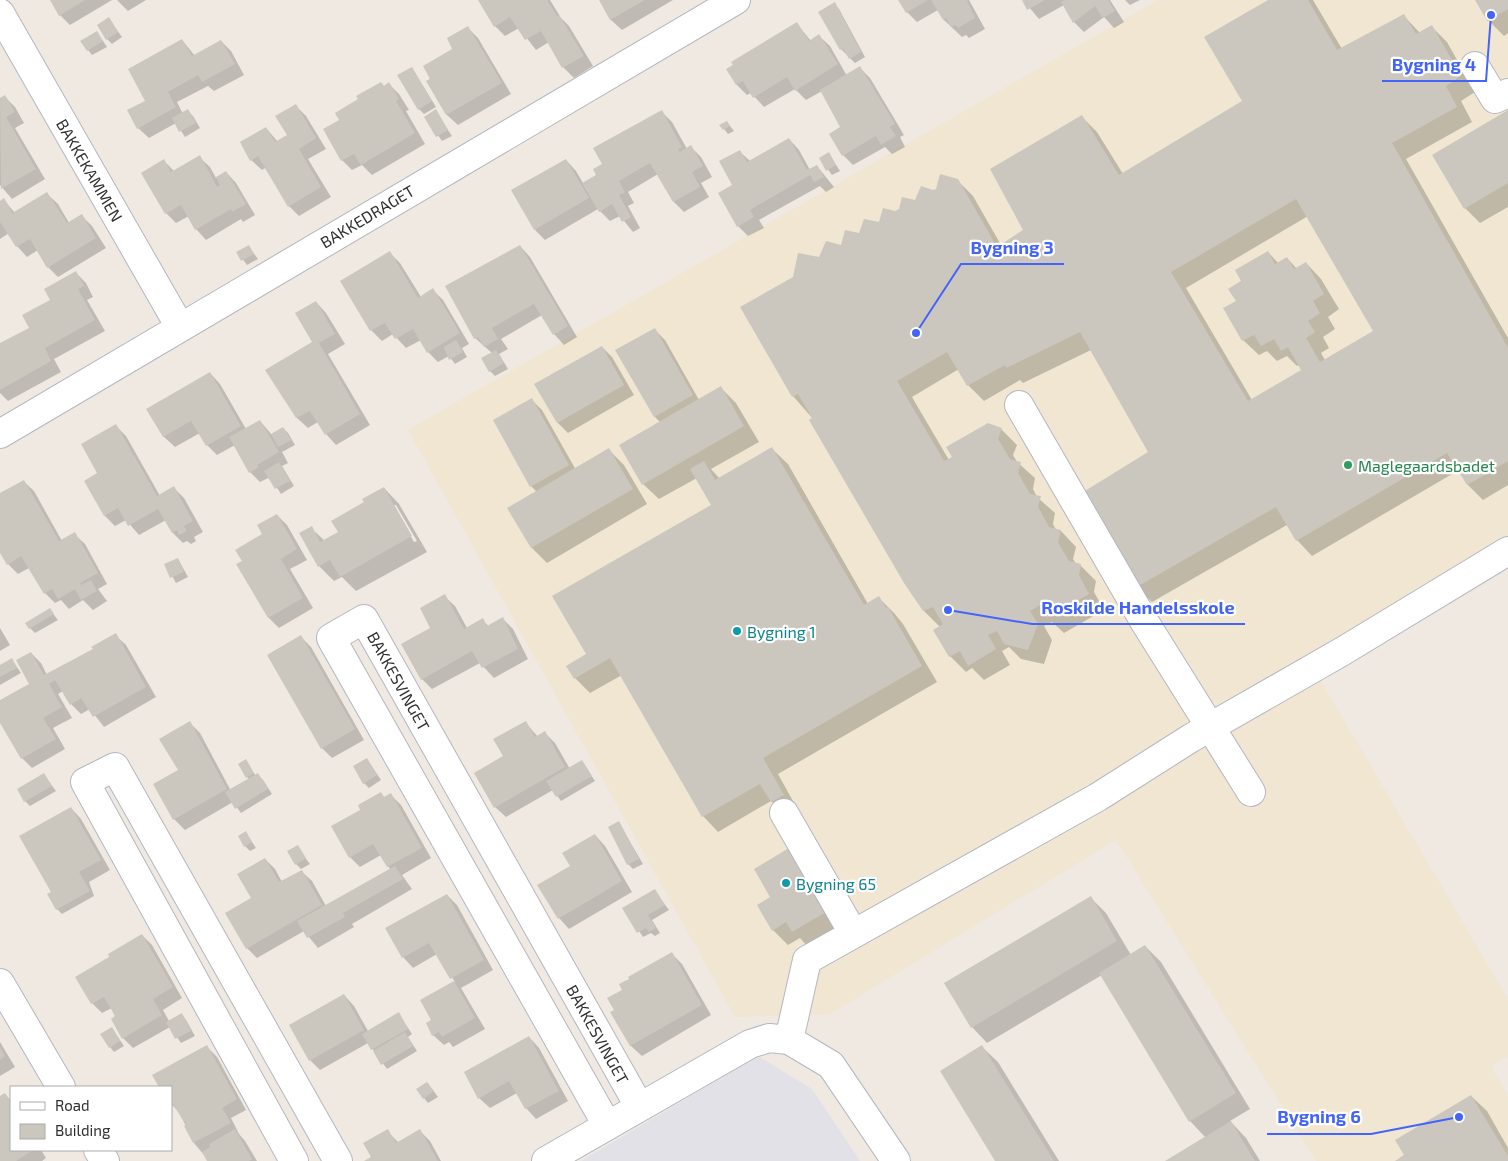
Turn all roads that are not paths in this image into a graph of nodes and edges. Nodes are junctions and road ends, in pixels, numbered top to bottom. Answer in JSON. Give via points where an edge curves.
{"nodes":[{"id":1,"x":736,"y":0,"type":"edge"},
{"id":2,"x":0,"y":13,"type":"edge"},
{"id":3,"x":1475,"y":66,"type":"dead end"},
{"id":4,"x":1508,"y":93,"type":"edge"},
{"id":5,"x":180,"y":327,"type":"junction"},
{"id":6,"x":1019,"y":405,"type":"dead end"},
{"id":7,"x":0,"y":434,"type":"edge"},
{"id":8,"x":1508,"y":551,"type":"edge"},
{"id":9,"x":1210,"y":727,"type":"junction"},
{"id":10,"x":1251,"y":792,"type":"dead end"},
{"id":11,"x":784,"y":813,"type":"dead end"},
{"id":12,"x":853,"y":934,"type":"junction"},
{"id":13,"x":0,"y":983,"type":"edge"},
{"id":14,"x":789,"y":1040,"type":"junction"},
{"id":15,"x":60,"y":1086,"type":"edge"},
{"id":16,"x":639,"y":1106,"type":"junction"},
{"id":17,"x":606,"y":1125,"type":"junction"},
{"id":18,"x":294,"y":1161,"type":"edge"},
{"id":19,"x":338,"y":1161,"type":"edge"},
{"id":20,"x":546,"y":1161,"type":"edge"},
{"id":21,"x":896,"y":1161,"type":"edge"}],
"edges":[{"from":1,"to":5,"type":"street","name":"BAKKEDRAGET"},
{"from":2,"to":5,"type":"street","name":"BAKKEKAMMEN"},
{"from":3,"to":4,"type":"street","via":[[1495,99]]},
{"from":5,"to":7,"type":"street","name":"BAKKEDRAGET"},
{"from":6,"to":9,"type":"street","via":[[1144,621]]},
{"from":8,"to":9,"type":"street"},
{"from":9,"to":10,"type":"street"},
{"from":9,"to":12,"type":"street","via":[[1098,797]]},
{"from":11,"to":12,"type":"street"},
{"from":12,"to":14,"type":"street","via":[[807,960]]},
{"from":13,"to":15,"type":"street"},
{"from":14,"to":16,"type":"street","via":[[769,1038],[750,1044]]},
{"from":14,"to":21,"type":"street","via":[[831,1065]]},
{"from":16,"to":17,"type":"street"},
{"from":16,"to":17,"type":"street","name":"BAKKESVINGET","via":[[364,619],[331,638]]},
{"from":17,"to":20,"type":"street"},
{"from":18,"to":19,"type":"street","via":[[85,782],[115,767]]}]}
